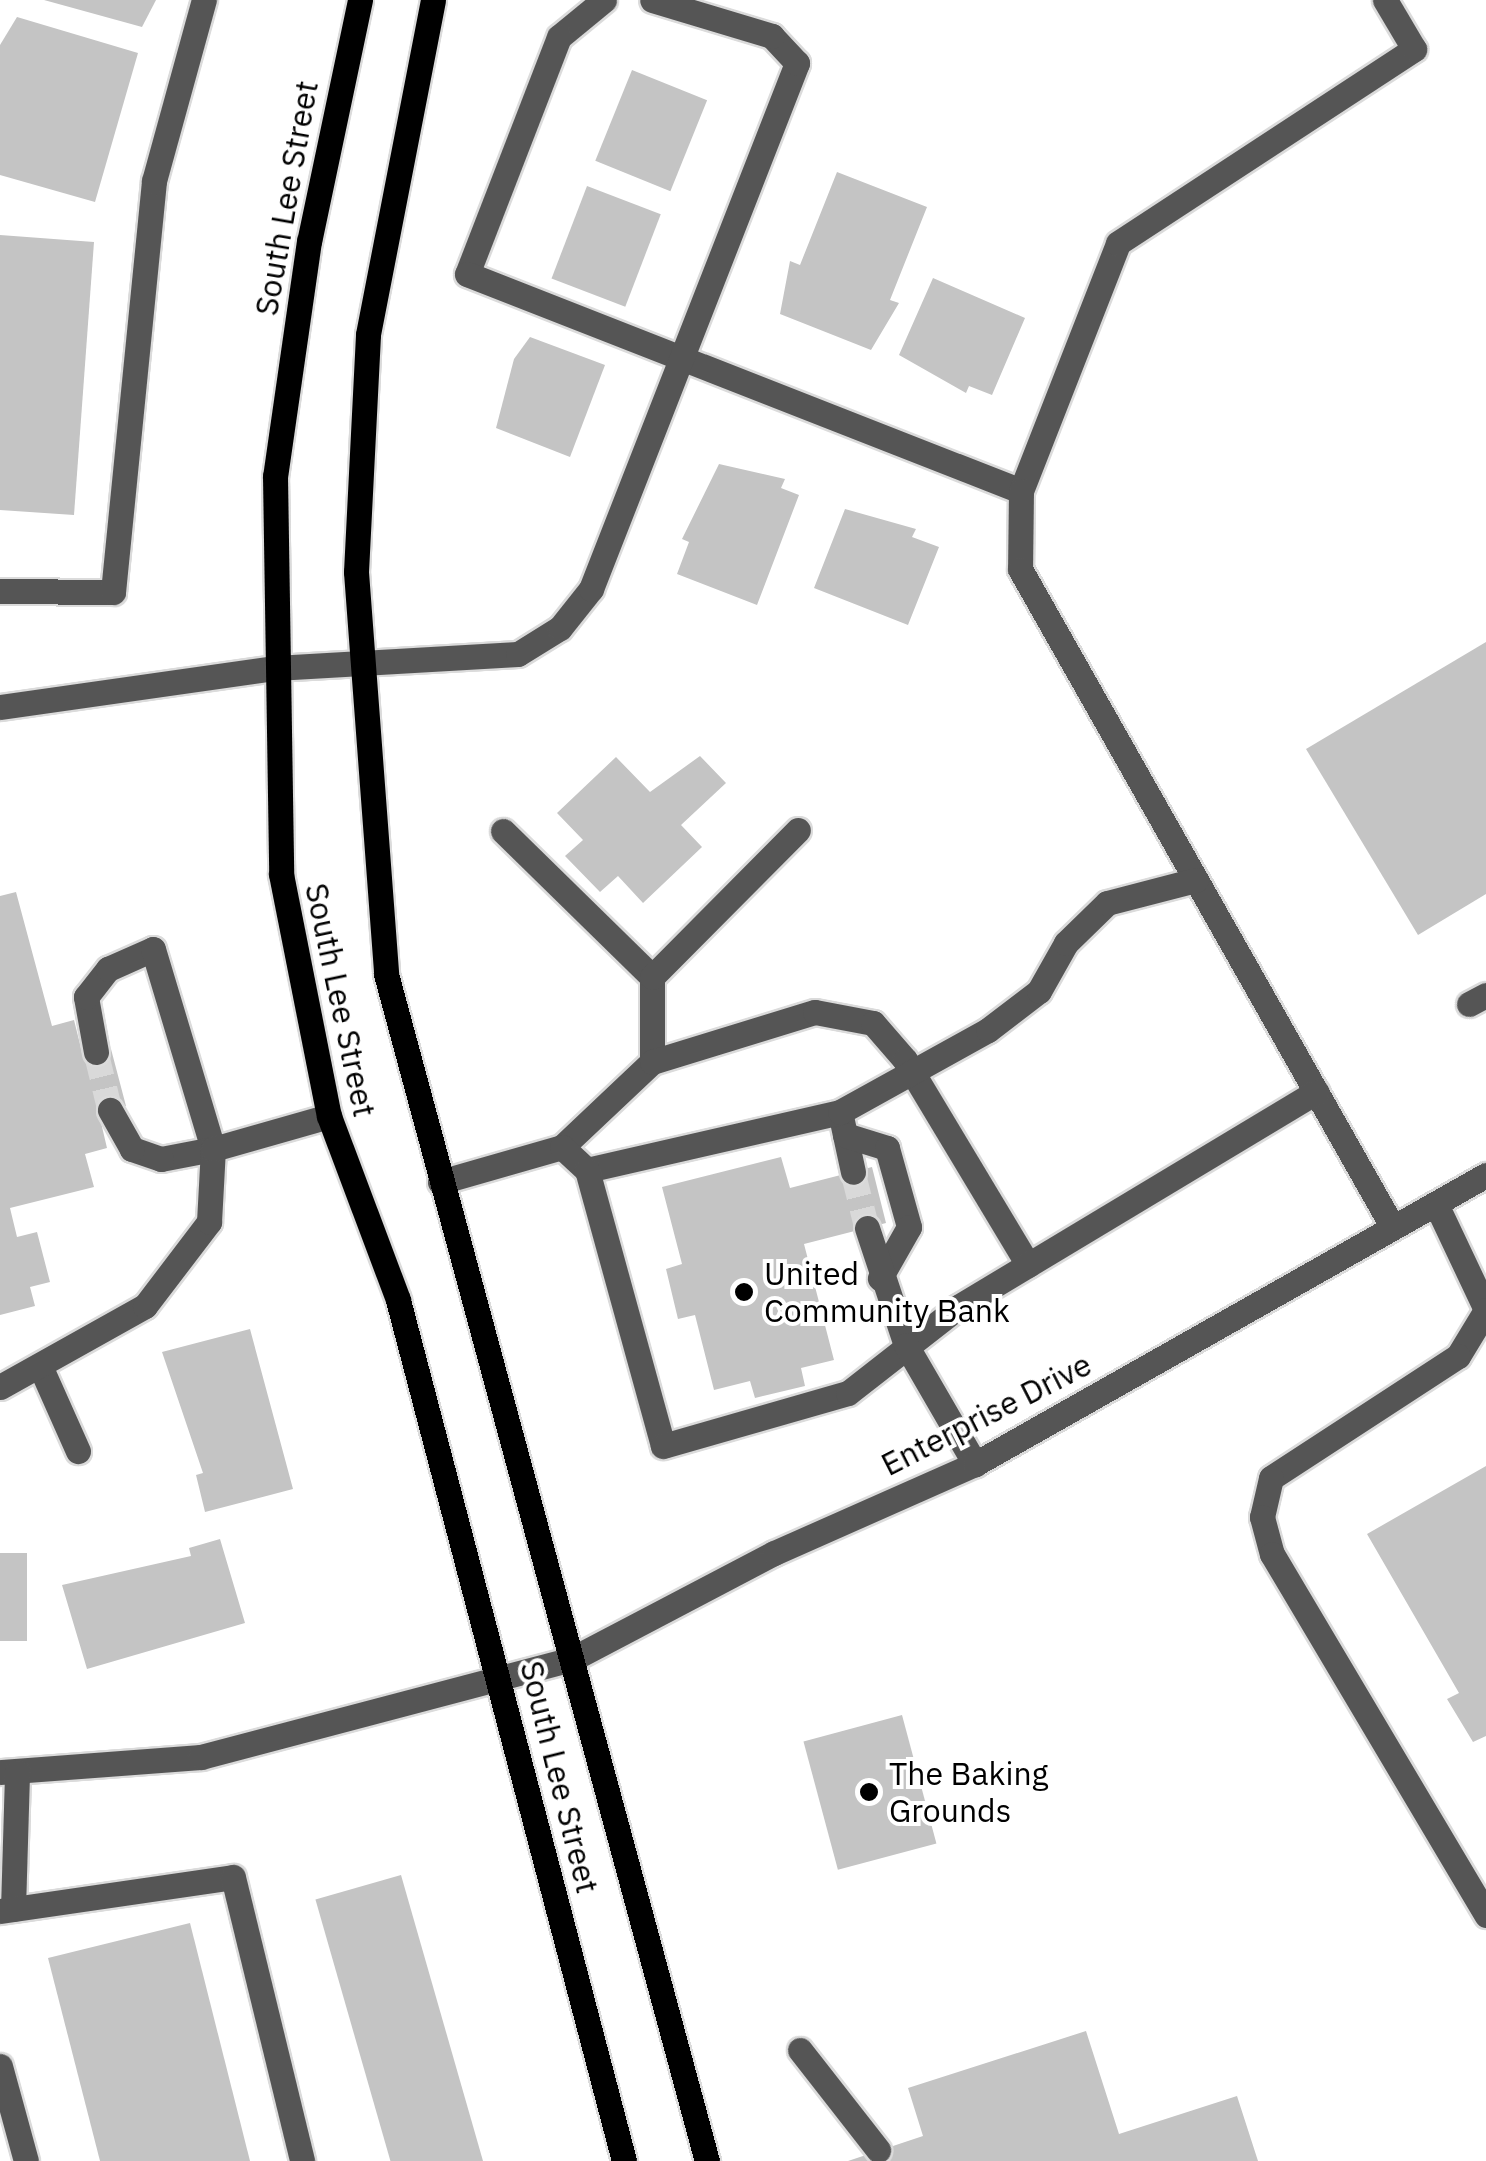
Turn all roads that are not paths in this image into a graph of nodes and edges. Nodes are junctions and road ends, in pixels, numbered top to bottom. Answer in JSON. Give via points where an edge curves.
{"nodes":[{"id":1,"x":204,"y":0,"type":"edge"},
{"id":2,"x":360,"y":0,"type":"edge"},
{"id":3,"x":433,"y":0,"type":"edge"},
{"id":4,"x":604,"y":0,"type":"edge"},
{"id":5,"x":652,"y":0,"type":"edge"},
{"id":6,"x":1385,"y":0,"type":"edge"},
{"id":7,"x":681,"y":359,"type":"junction"},
{"id":8,"x":1021,"y":491,"type":"junction"},
{"id":9,"x":0,"y":592,"type":"edge"},
{"id":10,"x":362,"y":666,"type":"junction"},
{"id":11,"x":276,"y":668,"type":"junction"},
{"id":12,"x":0,"y":707,"type":"edge"},
{"id":13,"x":798,"y":830,"type":"dead end"},
{"id":14,"x":503,"y":831,"type":"dead end"},
{"id":15,"x":1196,"y":880,"type":"junction"},
{"id":16,"x":652,"y":978,"type":"junction"},
{"id":17,"x":96,"y":1052,"type":"tunnel mouth"},
{"id":18,"x":652,"y":1062,"type":"junction"},
{"id":19,"x":911,"y":1070,"type":"junction"},
{"id":20,"x":1316,"y":1092,"type":"junction"},
{"id":21,"x":110,"y":1110,"type":"tunnel mouth"},
{"id":22,"x":328,"y":1116,"type":"junction"},
{"id":23,"x":842,"y":1123,"type":"junction"},
{"id":24,"x":562,"y":1147,"type":"junction"},
{"id":25,"x":213,"y":1149,"type":"junction"},
{"id":26,"x":587,"y":1170,"type":"junction"},
{"id":27,"x":853,"y":1172,"type":"tunnel mouth"},
{"id":28,"x":1486,"y":1175,"type":"edge"},
{"id":29,"x":440,"y":1182,"type":"junction"},
{"id":30,"x":1436,"y":1204,"type":"junction"},
{"id":31,"x":1392,"y":1226,"type":"junction"},
{"id":32,"x":867,"y":1228,"type":"tunnel mouth"},
{"id":33,"x":1028,"y":1264,"type":"junction"},
{"id":34,"x":880,"y":1278,"type":"junction"},
{"id":35,"x":1486,"y":1310,"type":"edge"},
{"id":36,"x":906,"y":1345,"type":"junction"},
{"id":37,"x":41,"y":1368,"type":"junction"},
{"id":38,"x":0,"y":1387,"type":"edge"},
{"id":39,"x":78,"y":1451,"type":"dead end"},
{"id":40,"x":975,"y":1464,"type":"junction"},
{"id":41,"x":572,"y":1659,"type":"junction"},
{"id":42,"x":501,"y":1677,"type":"junction"},
{"id":43,"x":8,"y":1772,"type":"edge"},
{"id":44,"x":6,"y":1910,"type":"edge"},
{"id":45,"x":1486,"y":1915,"type":"edge"},
{"id":46,"x":800,"y":2050,"type":"dead end"},
{"id":47,"x":0,"y":2066,"type":"edge"},
{"id":48,"x":878,"y":2150,"type":"dead end"},
{"id":49,"x":26,"y":2161,"type":"edge"},
{"id":50,"x":302,"y":2161,"type":"edge"},
{"id":51,"x":624,"y":2161,"type":"edge"},
{"id":52,"x":707,"y":2161,"type":"edge"}],
"edges":[{"from":1,"to":9,"type":"street","via":[[154,180],[113,592]]},
{"from":2,"to":11,"type":"main road","name":"South Lee Street","via":[[309,241],[274,476]]},
{"from":3,"to":10,"type":"main road","name":"South Lee Street","via":[[368,335],[356,572]]},
{"from":4,"to":7,"type":"street","via":[[560,37],[467,274]]},
{"from":5,"to":7,"type":"street","via":[[772,36],[798,62]]},
{"from":6,"to":8,"type":"street","via":[[1414,50],[1118,243]]},
{"from":7,"to":8,"type":"street"},
{"from":7,"to":10,"type":"street","via":[[591,589],[560,628],[518,654]]},
{"from":8,"to":15,"type":"street","via":[[1020,569]]},
{"from":10,"to":11,"type":"street"},
{"from":10,"to":29,"type":"main road","name":"South Lee Street","via":[[386,974]]},
{"from":11,"to":12,"type":"street"},
{"from":11,"to":22,"type":"main road","name":"South Lee Street","via":[[282,874]]},
{"from":13,"to":16,"type":"street"},
{"from":14,"to":16,"type":"street"},
{"from":15,"to":19,"type":"street","via":[[1107,903],[1066,943],[1038,991],[988,1030]]},
{"from":15,"to":20,"type":"street"},
{"from":16,"to":18,"type":"street"},
{"from":17,"to":25,"type":"street","via":[[86,998],[108,969],[153,949]]},
{"from":18,"to":19,"type":"street","via":[[815,1012],[873,1023]]},
{"from":18,"to":24,"type":"street"},
{"from":19,"to":23,"type":"street"},
{"from":19,"to":33,"type":"street"},
{"from":20,"to":31,"type":"street"},
{"from":20,"to":33,"type":"street"},
{"from":21,"to":25,"type":"street","via":[[132,1149],[161,1159]]},
{"from":22,"to":25,"type":"street"},
{"from":22,"to":42,"type":"main road","name":"South Lee Street","via":[[398,1300]]},
{"from":23,"to":26,"type":"street"},
{"from":23,"to":27,"type":"street"},
{"from":23,"to":34,"type":"street","via":[[887,1148],[909,1227]]},
{"from":24,"to":26,"type":"street"},
{"from":24,"to":29,"type":"street"},
{"from":25,"to":37,"type":"street","via":[[210,1222],[144,1306]]},
{"from":26,"to":36,"type":"street","via":[[663,1446],[848,1393]]},
{"from":28,"to":30,"type":"street","name":"Enterprise Drive"},
{"from":29,"to":41,"type":"main road","name":"South Lee Street"},
{"from":30,"to":31,"type":"street","name":"Enterprise Drive"},
{"from":30,"to":35,"type":"street"},
{"from":31,"to":40,"type":"street","name":"Enterprise Drive"},
{"from":32,"to":34,"type":"street"},
{"from":33,"to":36,"type":"street"},
{"from":34,"to":36,"type":"street"},
{"from":35,"to":45,"type":"street","via":[[1458,1356],[1271,1478],[1262,1518],[1272,1554]]},
{"from":36,"to":40,"type":"street"},
{"from":37,"to":38,"type":"street"},
{"from":37,"to":39,"type":"street"},
{"from":40,"to":41,"type":"street","name":"Enterprise Drive","via":[[774,1552]]},
{"from":41,"to":42,"type":"street","name":"Enterprise Drive"},
{"from":41,"to":52,"type":"main road","name":"South Lee Street"},
{"from":42,"to":43,"type":"street","name":"Enterprise Drive","via":[[201,1756]]},
{"from":42,"to":51,"type":"main road","name":"South Lee Street"},
{"from":43,"to":44,"type":"street"},
{"from":44,"to":50,"type":"street","via":[[234,1876]]},
{"from":46,"to":48,"type":"street"},
{"from":47,"to":49,"type":"street"}]}
